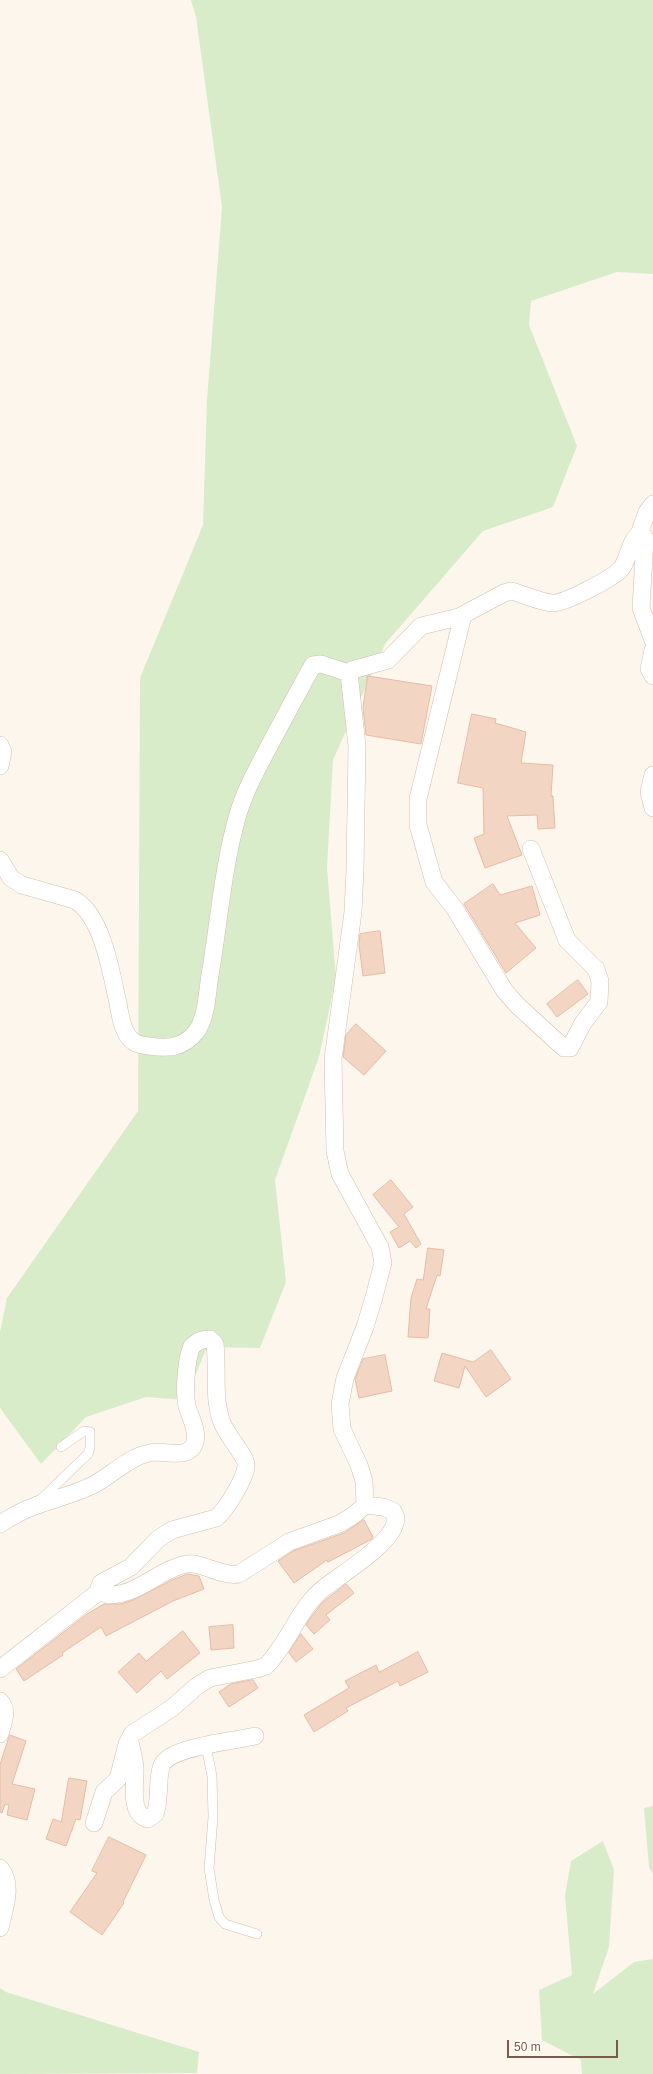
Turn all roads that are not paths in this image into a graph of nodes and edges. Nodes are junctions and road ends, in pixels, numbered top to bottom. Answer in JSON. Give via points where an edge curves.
{"nodes":[{"id":1,"x":653,"y":504,"type":"edge"},
{"id":2,"x":639,"y":534,"type":"junction"},
{"id":3,"x":463,"y":615,"type":"junction"},
{"id":4,"x":653,"y":640,"type":"edge"},
{"id":5,"x":653,"y":650,"type":"edge"},
{"id":6,"x":349,"y":673,"type":"junction"},
{"id":7,"x":653,"y":676,"type":"edge"},
{"id":8,"x":0,"y":745,"type":"edge"},
{"id":9,"x":0,"y":766,"type":"edge"},
{"id":10,"x":653,"y":775,"type":"edge"},
{"id":11,"x":653,"y":808,"type":"edge"},
{"id":12,"x":531,"y":849,"type":"dead end"},
{"id":13,"x":0,"y":860,"type":"edge"},
{"id":14,"x":61,"y":1447,"type":"dead end"},
{"id":15,"x":365,"y":1505,"type":"junction"},
{"id":16,"x":33,"y":1506,"type":"junction"},
{"id":17,"x":0,"y":1524,"type":"edge"},
{"id":18,"x":101,"y":1590,"type":"junction"},
{"id":19,"x":0,"y":1669,"type":"edge"},
{"id":20,"x":0,"y":1701,"type":"edge"},
{"id":21,"x":0,"y":1734,"type":"edge"},
{"id":22,"x":255,"y":1736,"type":"dead end"},
{"id":23,"x":129,"y":1738,"type":"junction"},
{"id":24,"x":206,"y":1746,"type":"junction"},
{"id":25,"x":94,"y":1823,"type":"dead end"},
{"id":26,"x":0,"y":1868,"type":"edge"},
{"id":27,"x":0,"y":1928,"type":"edge"},
{"id":28,"x":257,"y":1934,"type":"dead end"}],
"edges":[{"from":1,"to":2,"type":"street","via":[[647,512]]},
{"from":2,"to":3,"type":"street","via":[[635,537],[620,570],[604,582],[554,603],[507,592]]},
{"from":2,"to":4,"type":"street","via":[[645,538],[641,608]]},
{"from":3,"to":6,"type":"street","via":[[421,626],[388,660]]},
{"from":3,"to":12,"type":"street","via":[[418,799],[418,825],[434,882],[455,909],[504,990],[564,1048],[570,1048],[583,1023],[599,1002],[600,981],[596,969],[567,940]]},
{"from":5,"to":7,"type":"street","via":[[649,669]]},
{"from":6,"to":13,"type":"street","via":[[321,664],[313,665],[248,785],[230,846],[201,1023],[187,1041],[166,1048],[136,1044],[131,1040],[121,1017],[98,930],[88,912],[75,900],[22,885],[11,878]]},
{"from":6,"to":15,"type":"street","via":[[357,746],[355,890],[346,970],[335,1034],[332,1078],[335,1151],[340,1174],[383,1257],[370,1312],[345,1378],[340,1404],[342,1429],[364,1481]]},
{"from":8,"to":9,"type":"street","via":[[3,752]]},
{"from":10,"to":11,"type":"street","via":[[649,792]]},
{"from":14,"to":16,"type":"lane","via":[[84,1431],[90,1432],[88,1454]]},
{"from":15,"to":18,"type":"street","via":[[347,1520],[289,1542],[239,1574],[229,1575],[188,1564],[122,1594],[109,1596]]},
{"from":15,"to":23,"type":"street","via":[[393,1511],[396,1517],[392,1531],[378,1546],[314,1597],[266,1666],[210,1678]]},
{"from":16,"to":17,"type":"street"},
{"from":16,"to":18,"type":"street","via":[[92,1485],[139,1456],[152,1452],[180,1454],[188,1451],[195,1438],[186,1389],[191,1349],[201,1340],[213,1341],[216,1355],[216,1394],[221,1420],[224,1431],[245,1461],[245,1471],[216,1518],[179,1527],[165,1534],[131,1567],[101,1583]]},
{"from":18,"to":19,"type":"street"},
{"from":20,"to":21,"type":"street","via":[[6,1714]]},
{"from":22,"to":24,"type":"street"},
{"from":23,"to":24,"type":"street","via":[[135,1768],[136,1808],[141,1816],[148,1819],[154,1816],[157,1809],[160,1774],[164,1762],[183,1750]]},
{"from":23,"to":25,"type":"street","via":[[118,1779],[104,1792]]},
{"from":24,"to":28,"type":"lane","via":[[212,1776],[213,1817],[209,1868],[214,1900],[222,1921],[235,1928]]},
{"from":26,"to":27,"type":"street","via":[[7,1884]]}]}
